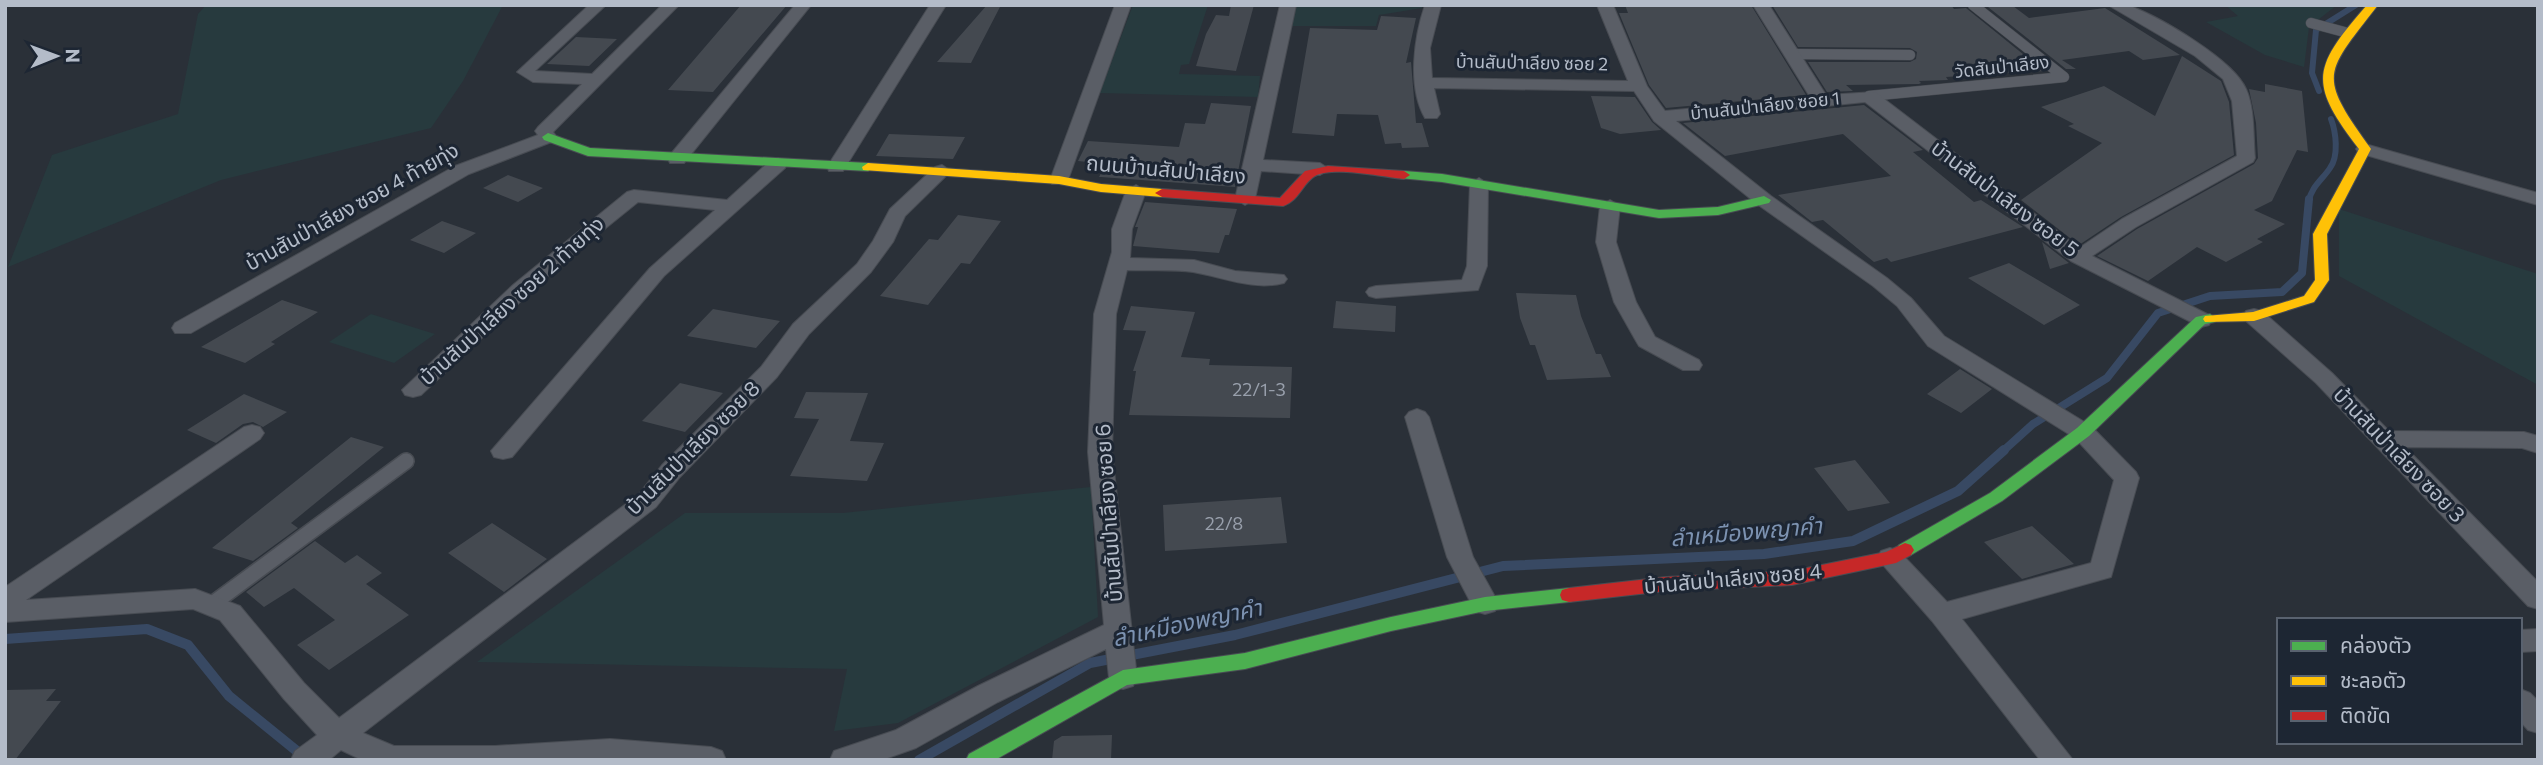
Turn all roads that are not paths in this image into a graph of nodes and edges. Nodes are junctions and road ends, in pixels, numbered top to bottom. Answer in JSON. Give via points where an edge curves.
{"nodes":[{"id":1,"x":598,"y":5,"type":"edge"},
{"id":2,"x":671,"y":5,"type":"edge"},
{"id":3,"x":803,"y":5,"type":"edge"},
{"id":4,"x":938,"y":5,"type":"edge"},
{"id":5,"x":1124,"y":5,"type":"edge"},
{"id":6,"x":1288,"y":5,"type":"edge"},
{"id":7,"x":1433,"y":5,"type":"edge"},
{"id":8,"x":1605,"y":5,"type":"edge"},
{"id":9,"x":1761,"y":5,"type":"edge"},
{"id":10,"x":1973,"y":5,"type":"edge"},
{"id":11,"x":2116,"y":5,"type":"edge"},
{"id":12,"x":2373,"y":5,"type":"edge"},
{"id":13,"x":2311,"y":23,"type":"dead end"},
{"id":14,"x":2348,"y":33,"type":"junction"},
{"id":15,"x":1792,"y":54,"type":"junction"},
{"id":16,"x":1910,"y":55,"type":"dead end"},
{"id":17,"x":598,"y":79,"type":"junction"},
{"id":18,"x":1424,"y":83,"type":"junction"},
{"id":19,"x":1639,"y":86,"type":"junction"},
{"id":20,"x":1869,"y":96,"type":"junction"},
{"id":21,"x":1821,"y":102,"type":"junction"},
{"id":22,"x":1431,"y":114,"type":"dead end"},
{"id":23,"x":1661,"y":117,"type":"junction"},
{"id":24,"x":548,"y":137,"type":"junction"},
{"id":25,"x":2365,"y":149,"type":"junction"},
{"id":26,"x":677,"y":159,"type":"junction"},
{"id":27,"x":778,"y":164,"type":"junction"},
{"id":28,"x":1254,"y":165,"type":"junction"},
{"id":29,"x":836,"y":167,"type":"junction"},
{"id":30,"x":1320,"y":169,"type":"junction"},
{"id":31,"x":942,"y":171,"type":"junction"},
{"id":32,"x":1059,"y":180,"type":"junction"},
{"id":33,"x":1479,"y":184,"type":"junction"},
{"id":34,"x":1136,"y":191,"type":"junction"},
{"id":35,"x":1245,"y":199,"type":"junction"},
{"id":36,"x":2538,"y":199,"type":"edge"},
{"id":37,"x":1764,"y":200,"type":"junction"},
{"id":38,"x":731,"y":206,"type":"junction"},
{"id":39,"x":1610,"y":206,"type":"junction"},
{"id":40,"x":2078,"y":257,"type":"junction"},
{"id":41,"x":1119,"y":264,"type":"junction"},
{"id":42,"x":1276,"y":279,"type":"dead end"},
{"id":43,"x":1376,"y":292,"type":"dead end"},
{"id":44,"x":2254,"y":316,"type":"junction"},
{"id":45,"x":2201,"y":320,"type":"junction"},
{"id":46,"x":183,"y":328,"type":"dead end"},
{"id":47,"x":1691,"y":365,"type":"dead end"},
{"id":48,"x":413,"y":390,"type":"dead end"},
{"id":49,"x":1417,"y":417,"type":"dead end"},
{"id":50,"x":2075,"y":427,"type":"junction"},
{"id":51,"x":252,"y":433,"type":"dead end"},
{"id":52,"x":2384,"y":439,"type":"junction"},
{"id":53,"x":2538,"y":445,"type":"edge"},
{"id":54,"x":503,"y":451,"type":"dead end"},
{"id":55,"x":406,"y":461,"type":"dead end"},
{"id":56,"x":1890,"y":558,"type":"junction"},
{"id":57,"x":1479,"y":595,"type":"junction"},
{"id":58,"x":2538,"y":599,"type":"edge"},
{"id":59,"x":5,"y":601,"type":"edge"},
{"id":60,"x":211,"y":605,"type":"junction"},
{"id":61,"x":5,"y":612,"type":"edge"},
{"id":62,"x":1942,"y":614,"type":"junction"},
{"id":63,"x":1120,"y":656,"type":"junction"},
{"id":64,"x":2522,"y":703,"type":"edge"},
{"id":65,"x":2538,"y":721,"type":"edge"},
{"id":66,"x":319,"y":749,"type":"edge"},
{"id":67,"x":711,"y":760,"type":"edge"},
{"id":68,"x":845,"y":760,"type":"edge"},
{"id":69,"x":976,"y":760,"type":"edge"},
{"id":70,"x":2057,"y":760,"type":"edge"}],
"edges":[{"from":1,"to":17,"type":"street","via":[[525,72],[534,77]]},
{"from":2,"to":17,"type":"street"},
{"from":3,"to":26,"type":"street"},
{"from":4,"to":29,"type":"street"},
{"from":5,"to":32,"type":"street"},
{"from":6,"to":28,"type":"street"},
{"from":7,"to":18,"type":"street","via":[[1419,55]]},
{"from":8,"to":19,"type":"street"},
{"from":9,"to":15,"type":"street"},
{"from":10,"to":20,"type":"lane","name":"วัดสันป่าเลียง","via":[[2064,77]]},
{"from":11,"to":40,"type":"street","via":[[2225,70],[2238,88],[2246,158]]},
{"from":12,"to":14,"type":"street"},
{"from":13,"to":14,"type":"lane"},
{"from":14,"to":25,"type":"street","via":[[2325,71],[2330,99]]},
{"from":15,"to":16,"type":"lane"},
{"from":15,"to":21,"type":"street"},
{"from":17,"to":24,"type":"street","via":[[544,131]]},
{"from":18,"to":19,"type":"street","name":"บ้านสันป่าเลียง ซอย 2"},
{"from":18,"to":22,"type":"street"},
{"from":19,"to":23,"type":"street"},
{"from":20,"to":21,"type":"street","name":"บ้านสันป่าเลียง ซอย 1"},
{"from":20,"to":40,"type":"street","name":"บ้านสันป่าเลียง ซอย 5"},
{"from":21,"to":23,"type":"street","name":"บ้านสันป่าเลียง ซอย 1"},
{"from":23,"to":37,"type":"street"},
{"from":24,"to":26,"type":"street","name":"ถนนบ้านสันป่าเลียง","via":[[588,152]]},
{"from":24,"to":46,"type":"street","name":"บ้านสันป่าเลียง ซอย 4 ท้ายทุ่ง","via":[[462,170]]},
{"from":25,"to":36,"type":"street"},
{"from":25,"to":44,"type":"street","via":[[2320,234],[2322,280],[2309,299]]},
{"from":26,"to":27,"type":"street","name":"ถนนบ้านสันป่าเลียง"},
{"from":27,"to":29,"type":"street","name":"ถนนบ้านสันป่าเลียง"},
{"from":27,"to":38,"type":"street"},
{"from":28,"to":30,"type":"street"},
{"from":28,"to":35,"type":"street"},
{"from":29,"to":31,"type":"street","name":"ถนนบ้านสันป่าเลียง"},
{"from":30,"to":33,"type":"street"},
{"from":30,"to":35,"type":"street","name":"ถนนบ้านสันป่าเลียง","via":[[1305,175],[1288,200]]},
{"from":31,"to":32,"type":"street","name":"ถนนบ้านสันป่าเลียง"},
{"from":31,"to":66,"type":"street","name":"บ้านสันป่าเลียง ซอย 8","via":[[897,213],[864,268],[800,329],[769,372],[671,471],[648,501]]},
{"from":32,"to":34,"type":"street","name":"ถนนบ้านสันป่าเลียง"},
{"from":33,"to":39,"type":"street"},
{"from":33,"to":43,"type":"street","via":[[1471,286]]},
{"from":34,"to":35,"type":"street","name":"ถนนบ้านสันป่าเลียง"},
{"from":34,"to":41,"type":"street","name":"บ้านสันป่าเลียง ซอย 6","via":[[1122,229]]},
{"from":37,"to":39,"type":"street","via":[[1679,215]]},
{"from":37,"to":50,"type":"street","via":[[1880,282],[1904,302],[1936,341]]},
{"from":38,"to":48,"type":"street","name":"บ้านสันป่าเลียง ซอย 2 ท้ายทุ่ง","via":[[634,196],[527,281]]},
{"from":38,"to":54,"type":"street","via":[[621,310]]},
{"from":39,"to":47,"type":"street","via":[[1606,242],[1625,302],[1647,341]]},
{"from":40,"to":45,"type":"street","name":"บ้านสันป่าเลียง ซอย 5"},
{"from":41,"to":42,"type":"street","via":[[1194,266],[1234,277]]},
{"from":41,"to":63,"type":"street","name":"บ้านสันป่าเลียง ซอย 6","via":[[1105,314],[1100,452]]},
{"from":44,"to":45,"type":"street"},
{"from":44,"to":52,"type":"street","name":"บ้านสันป่าเลียง ซอย 3"},
{"from":45,"to":50,"type":"street","name":"บ้านสันป่าเลียง ซอย 4","via":[[2151,370]]},
{"from":49,"to":57,"type":"street","via":[[1460,557]]},
{"from":50,"to":56,"type":"street","name":"บ้านสันป่าเลียง ซอย 4","via":[[1996,497]]},
{"from":50,"to":62,"type":"street","via":[[2127,478],[2102,570]]},
{"from":51,"to":59,"type":"street"},
{"from":52,"to":53,"type":"street","via":[[2524,440]]},
{"from":52,"to":58,"type":"street","name":"บ้านสันป่าเลียง ซอย 3"},
{"from":55,"to":60,"type":"lane"},
{"from":56,"to":57,"type":"street","name":"บ้านสันป่าเลียง ซอย 4","via":[[1792,578]]},
{"from":56,"to":62,"type":"street"},
{"from":57,"to":63,"type":"street","name":"บ้านสันป่าเลียง ซอย 4","via":[[1391,624],[1245,661]]},
{"from":60,"to":61,"type":"street","via":[[195,598]]},
{"from":60,"to":66,"type":"street","via":[[230,613],[294,691]]},
{"from":62,"to":70,"type":"street"},
{"from":63,"to":68,"type":"street","via":[[988,694],[906,739]]},
{"from":63,"to":69,"type":"street"},
{"from":64,"to":65,"type":"street"},
{"from":66,"to":67,"type":"street","via":[[392,759],[610,752]]}]}
